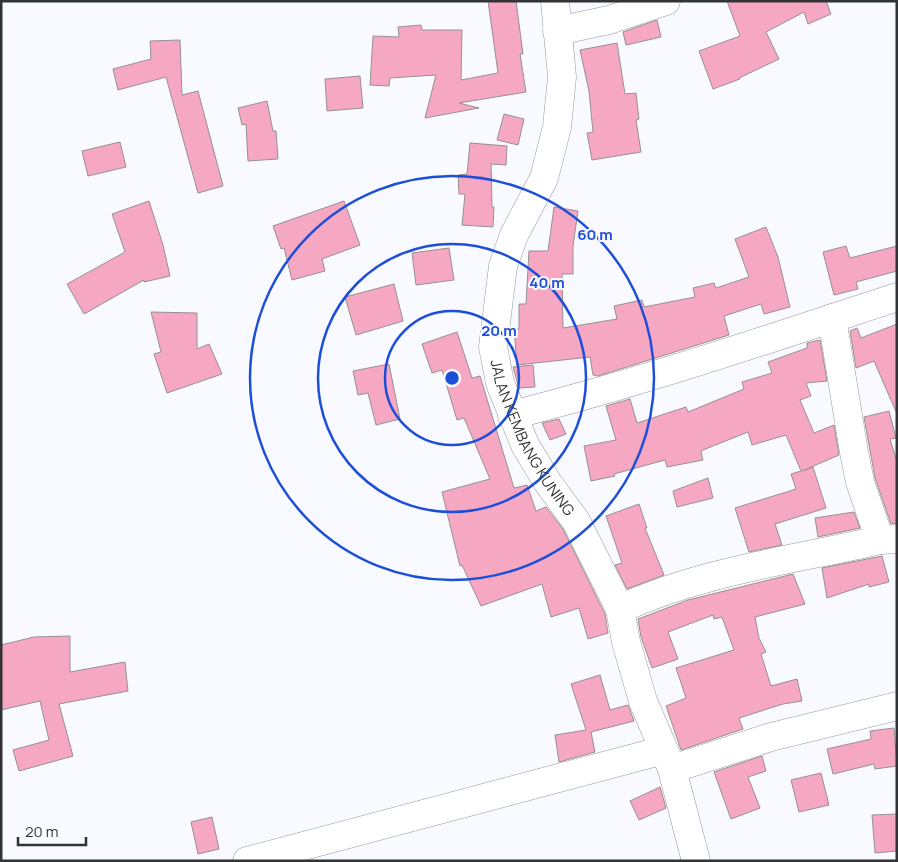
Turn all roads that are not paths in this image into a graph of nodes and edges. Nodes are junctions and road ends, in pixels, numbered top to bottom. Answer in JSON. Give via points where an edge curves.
{"nodes":[{"id":1,"x":555,"y":1,"type":"edge"},
{"id":2,"x":666,"y":1,"type":"edge"},
{"id":3,"x":558,"y":31,"type":"junction"},
{"id":4,"x":897,"y":297,"type":"edge"},
{"id":5,"x":832,"y":318,"type":"junction"},
{"id":6,"x":512,"y":415,"type":"junction"},
{"id":7,"x":888,"y":539,"type":"edge"},
{"id":8,"x":620,"y":609,"type":"junction"},
{"id":9,"x":897,"y":706,"type":"edge"},
{"id":10,"x":668,"y":759,"type":"junction"},
{"id":11,"x":247,"y":861,"type":"edge"},
{"id":12,"x":696,"y":861,"type":"edge"}],
"edges":[{"from":1,"to":3,"type":"street","name":"JALAN KEMBANG KUNING"},
{"from":2,"to":3,"type":"street","via":[[609,20]]},
{"from":3,"to":6,"type":"street","name":"JALAN KEMBANG KUNING","via":[[562,77],[558,128],[544,178],[514,235],[498,292],[493,347],[500,383]]},
{"from":4,"to":5,"type":"street"},
{"from":5,"to":6,"type":"street","via":[[648,378]]},
{"from":5,"to":7,"type":"street","via":[[860,482]]},
{"from":6,"to":8,"type":"street","name":"JALAN KEMBANG KUNING","via":[[525,445],[548,483],[581,529]]},
{"from":7,"to":8,"type":"street","via":[[686,583]]},
{"from":8,"to":10,"type":"street","name":"JALAN KEMBANG KUNING","via":[[626,642],[644,701]]},
{"from":9,"to":10,"type":"street"},
{"from":10,"to":11,"type":"street"},
{"from":10,"to":12,"type":"street","name":"JALAN KEMBANG KUNING"}]}
